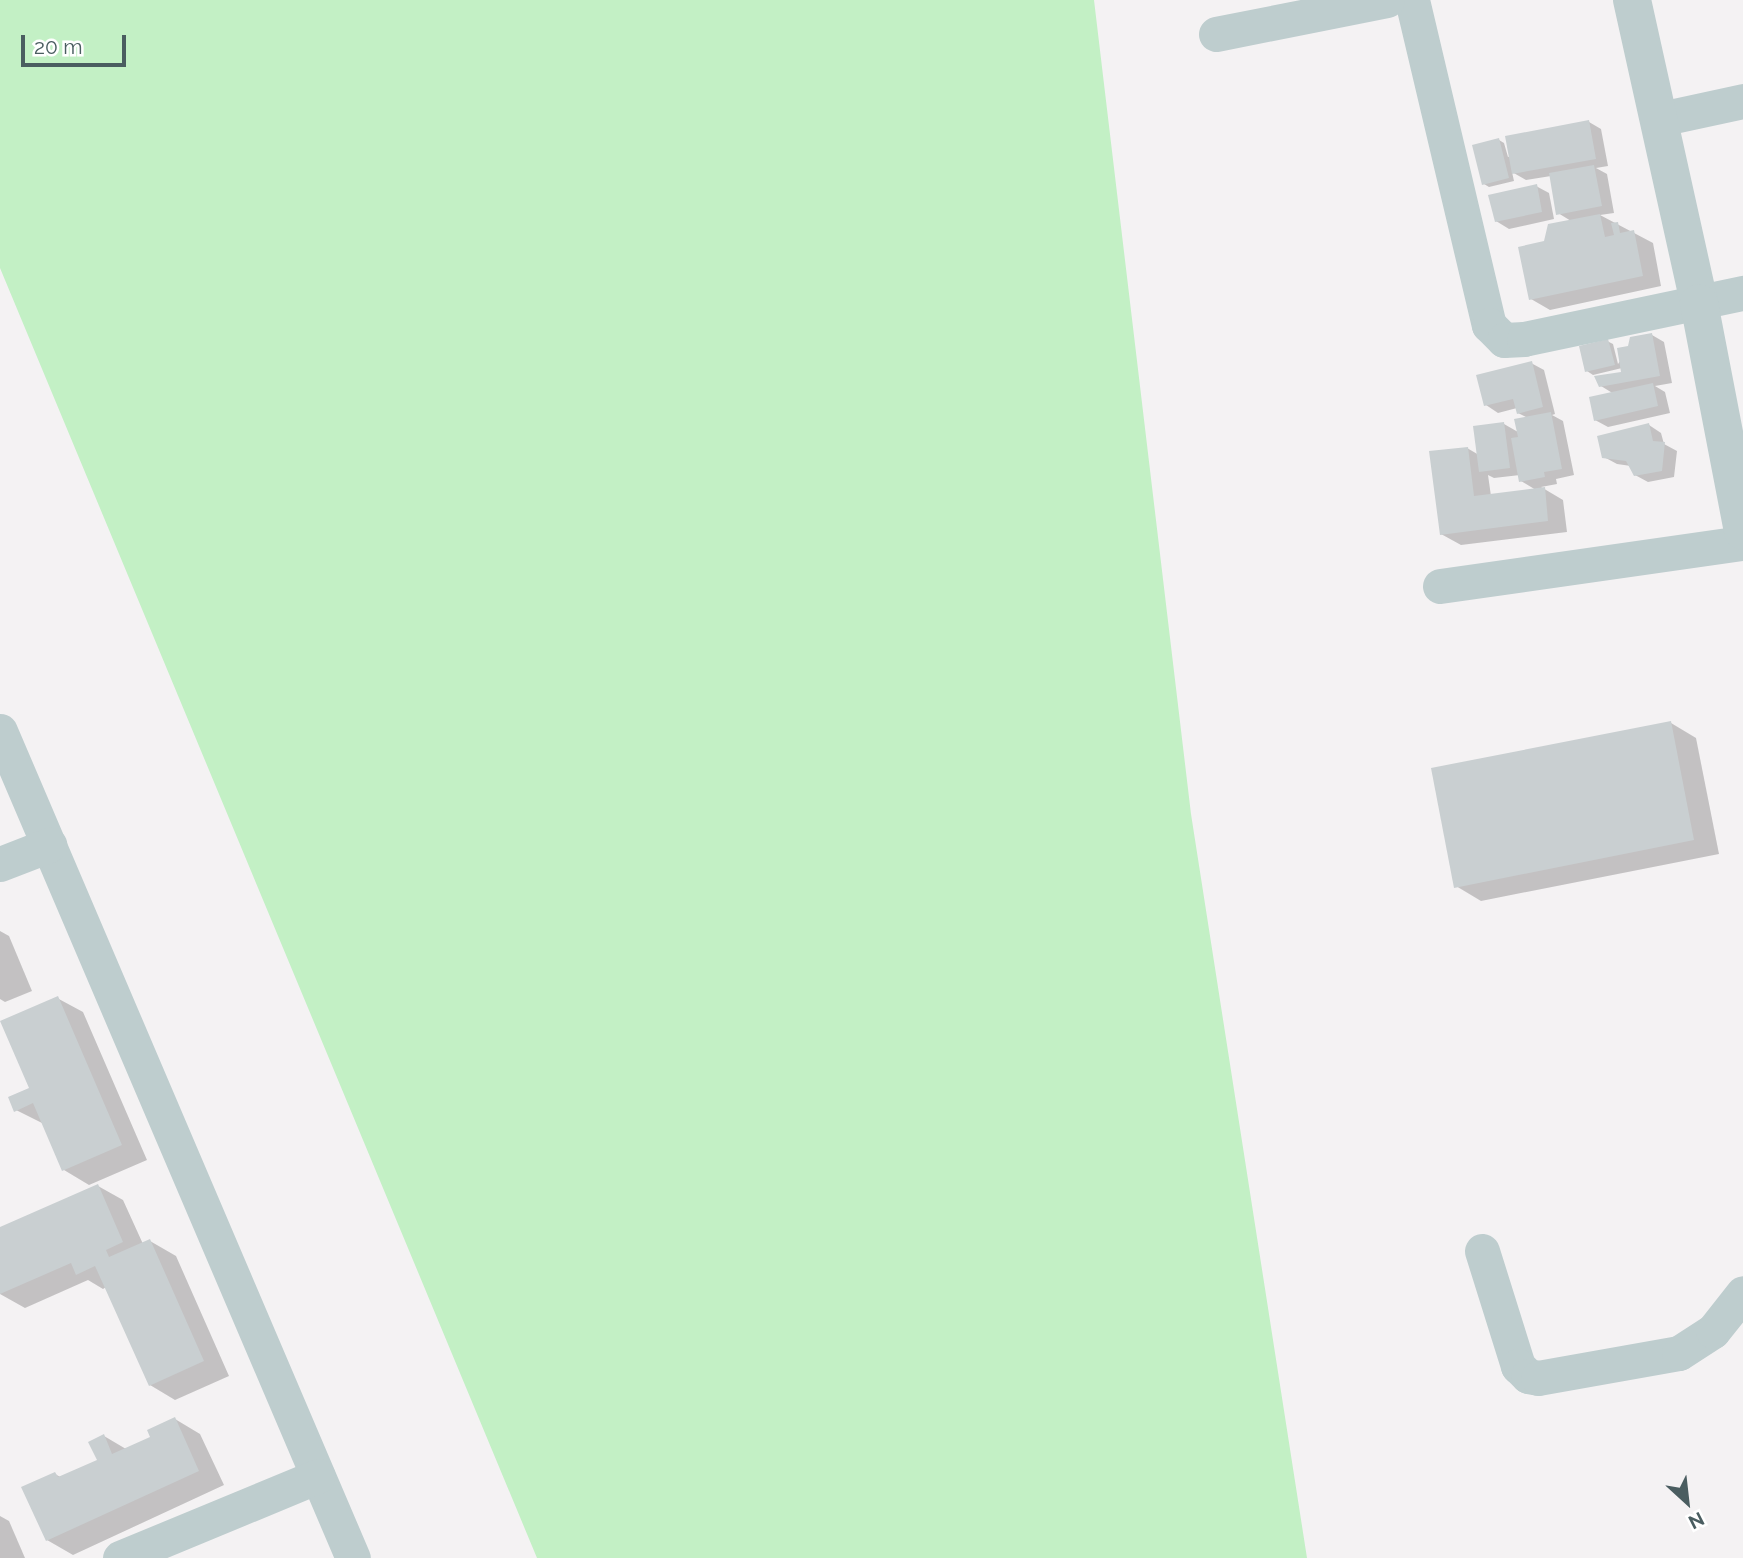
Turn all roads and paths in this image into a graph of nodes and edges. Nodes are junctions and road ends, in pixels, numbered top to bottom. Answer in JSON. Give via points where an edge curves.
{"nodes":[{"id":1,"x":1387,"y":0,"type":"edge"},
{"id":2,"x":1412,"y":0,"type":"edge"},
{"id":3,"x":1632,"y":0,"type":"edge"},
{"id":4,"x":1216,"y":34,"type":"dead end"},
{"id":5,"x":1743,"y":101,"type":"edge"},
{"id":6,"x":1660,"y":119,"type":"junction"},
{"id":7,"x":1743,"y":293,"type":"edge"},
{"id":8,"x":1699,"y":303,"type":"junction"},
{"id":9,"x":1743,"y":531,"type":"edge"},
{"id":10,"x":1743,"y":543,"type":"edge"},
{"id":11,"x":1440,"y":586,"type":"dead end"},
{"id":12,"x":0,"y":731,"type":"edge"},
{"id":13,"x":49,"y":845,"type":"junction"},
{"id":14,"x":0,"y":864,"type":"edge"},
{"id":15,"x":1482,"y":1251,"type":"dead end"},
{"id":16,"x":1743,"y":1293,"type":"edge"},
{"id":17,"x":318,"y":1476,"type":"junction"},
{"id":18,"x":120,"y":1558,"type":"edge"},
{"id":19,"x":354,"y":1558,"type":"edge"}],
"edges":[{"from":1,"to":4,"type":"street"},
{"from":2,"to":8,"type":"street","via":[[1489,325],[1496,333],[1504,340],[1524,339]]},
{"from":3,"to":6,"type":"street"},
{"from":5,"to":6,"type":"street"},
{"from":6,"to":8,"type":"street"},
{"from":7,"to":8,"type":"street"},
{"from":8,"to":9,"type":"street"},
{"from":10,"to":11,"type":"street"},
{"from":12,"to":13,"type":"street"},
{"from":13,"to":14,"type":"street"},
{"from":13,"to":17,"type":"street"},
{"from":15,"to":16,"type":"street","via":[[1518,1366],[1528,1377],[1679,1353],[1713,1331]]},
{"from":17,"to":18,"type":"street"},
{"from":17,"to":19,"type":"street"}]}
